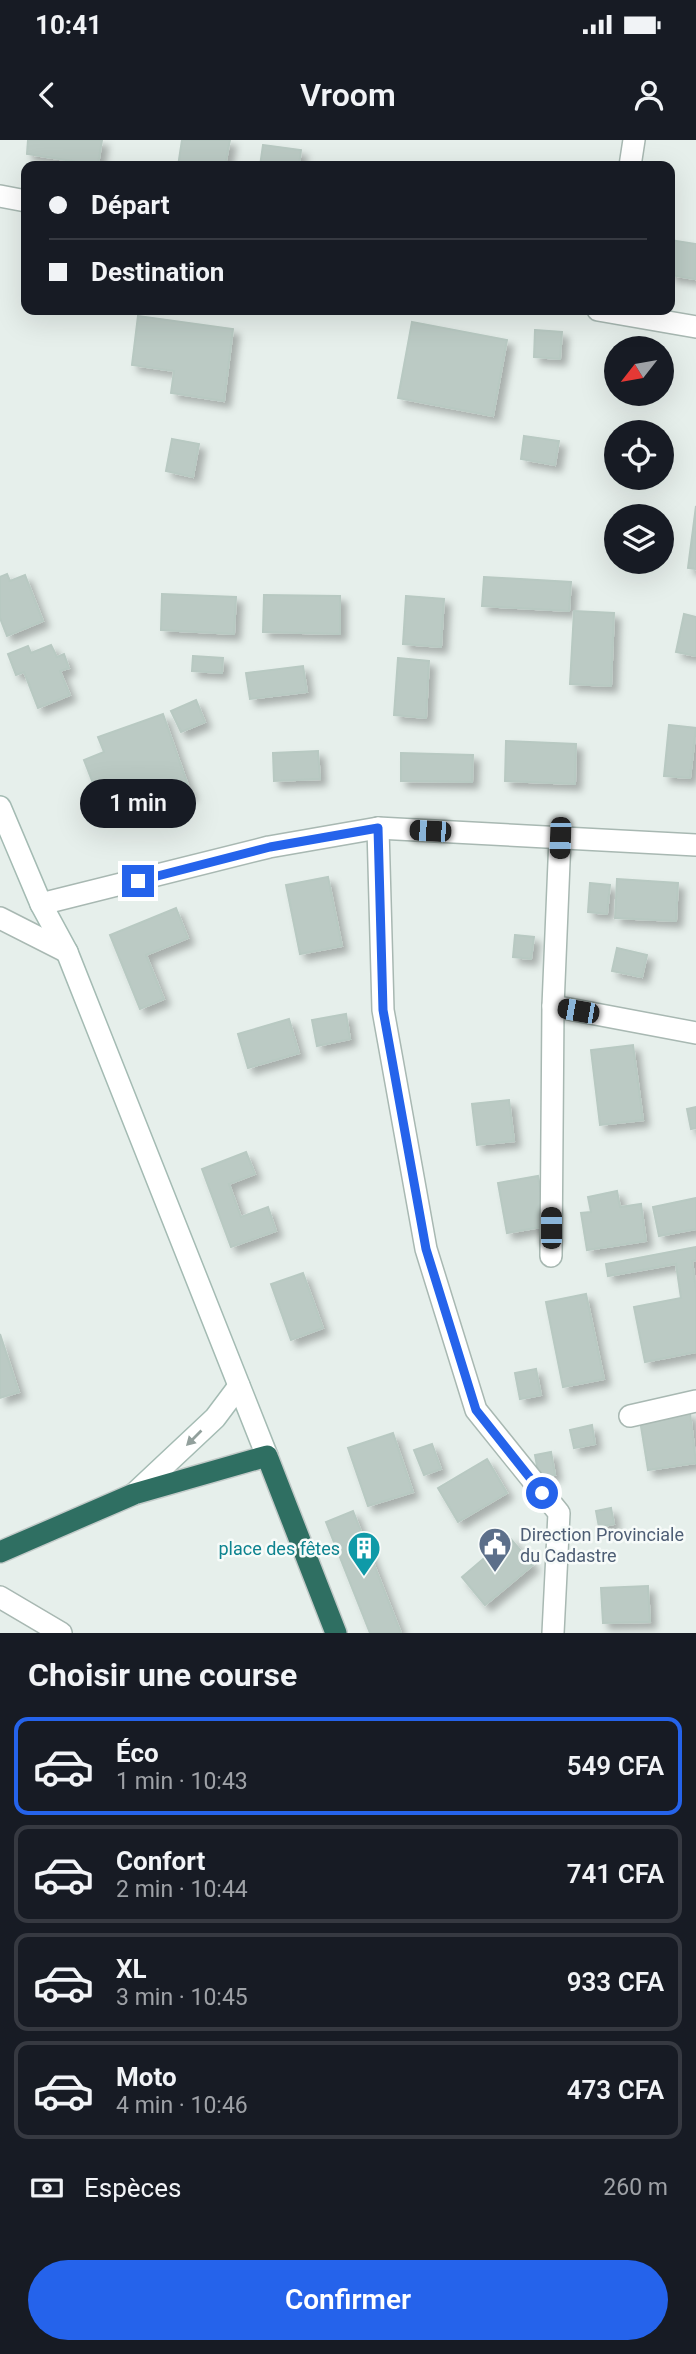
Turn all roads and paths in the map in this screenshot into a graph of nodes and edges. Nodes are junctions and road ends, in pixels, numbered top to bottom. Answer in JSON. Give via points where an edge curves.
{"nodes":[{"id":1,"x":634,"y":140,"type":"edge"},
{"id":2,"x":631,"y":161,"type":"edge"},
{"id":3,"x":0,"y":196,"type":"edge"},
{"id":4,"x":21,"y":200,"type":"edge"},
{"id":5,"x":632,"y":315,"type":"edge"},
{"id":6,"x":696,"y":327,"type":"edge"},
{"id":7,"x":0,"y":807,"type":"edge"},
{"id":8,"x":378,"y":828,"type":"junction"},
{"id":9,"x":560,"y":838,"type":"junction"},
{"id":10,"x":696,"y":845,"type":"edge"},
{"id":11,"x":41,"y":904,"type":"junction"},
{"id":12,"x":0,"y":918,"type":"edge"},
{"id":13,"x":66,"y":952,"type":"junction"},
{"id":14,"x":553,"y":1006,"type":"junction"},
{"id":15,"x":696,"y":1033,"type":"edge"},
{"id":16,"x":551,"y":1255,"type":"dead end"},
{"id":17,"x":239,"y":1386,"type":"junction"},
{"id":18,"x":696,"y":1401,"type":"edge"},
{"id":19,"x":630,"y":1416,"type":"dead end"},
{"id":20,"x":267,"y":1456,"type":"junction"},
{"id":21,"x":134,"y":1494,"type":"junction"},
{"id":22,"x":0,"y":1552,"type":"edge"},
{"id":23,"x":0,"y":1597,"type":"edge"},
{"id":24,"x":61,"y":1633,"type":"edge"},
{"id":25,"x":336,"y":1633,"type":"edge"},
{"id":26,"x":553,"y":1633,"type":"edge"}],
"edges":[{"from":1,"to":2,"type":"street"},
{"from":3,"to":4,"type":"street"},
{"from":5,"to":6,"type":"street"},
{"from":7,"to":11,"type":"street"},
{"from":8,"to":9,"type":"street"},
{"from":8,"to":11,"type":"street","via":[[270,847]]},
{"from":8,"to":26,"type":"street","via":[[383,1010],[426,1249],[476,1410],[559,1513]]},
{"from":9,"to":10,"type":"street"},
{"from":9,"to":14,"type":"street"},
{"from":11,"to":13,"type":"street"},
{"from":12,"to":13,"type":"street"},
{"from":13,"to":17,"type":"street"},
{"from":14,"to":15,"type":"street"},
{"from":14,"to":16,"type":"street"},
{"from":17,"to":20,"type":"street"},
{"from":17,"to":21,"type":"street","one_way":true,"via":[[215,1418]]},
{"from":18,"to":19,"type":"street"},
{"from":20,"to":21,"type":"highway"},
{"from":20,"to":25,"type":"highway"},
{"from":21,"to":22,"type":"highway"},
{"from":23,"to":24,"type":"street"}]}
